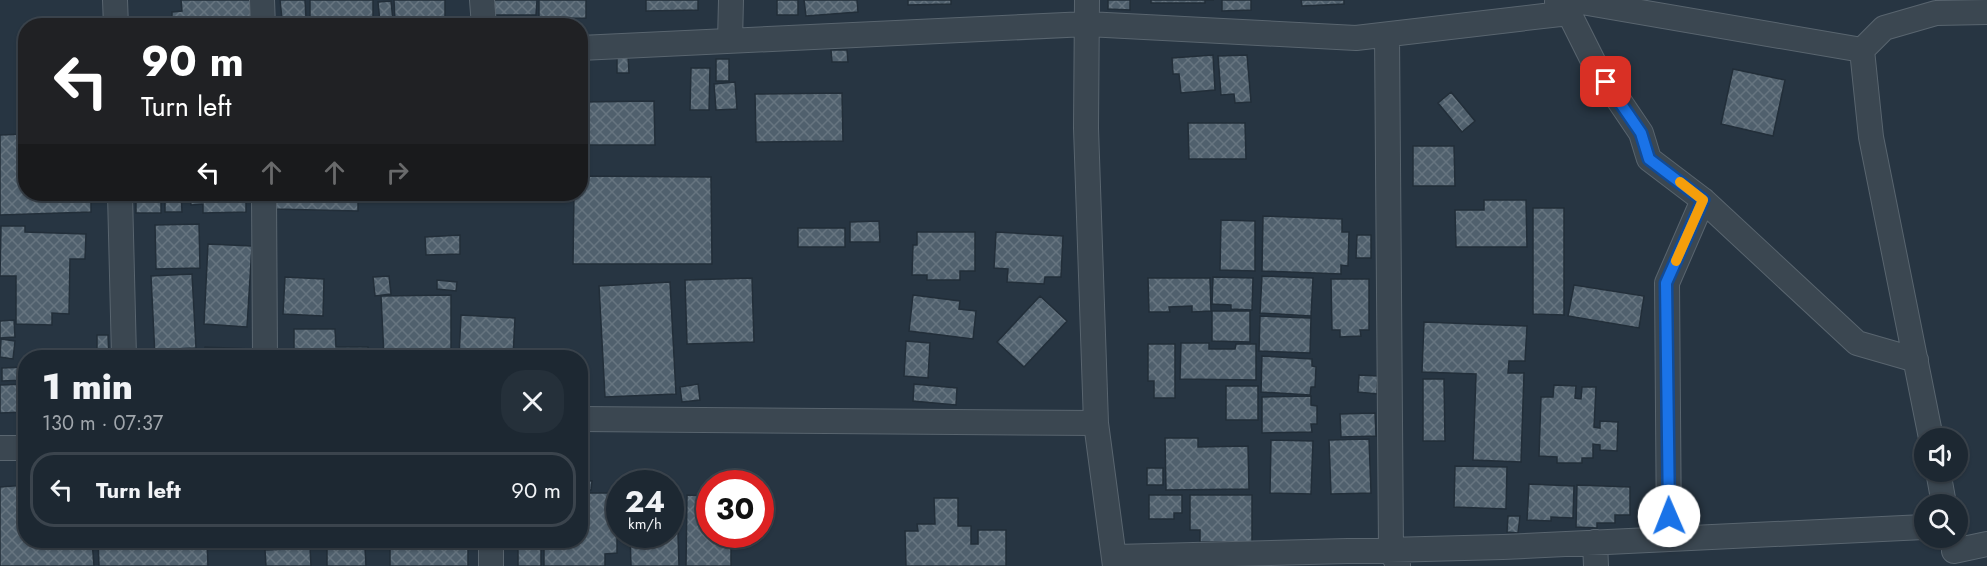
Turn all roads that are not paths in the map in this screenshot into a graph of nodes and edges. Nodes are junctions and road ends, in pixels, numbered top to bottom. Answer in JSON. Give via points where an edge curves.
{"nodes":[{"id":1,"x":115,"y":0,"type":"edge"},
{"id":2,"x":262,"y":0,"type":"edge"},
{"id":3,"x":482,"y":0,"type":"edge"},
{"id":4,"x":731,"y":0,"type":"edge"},
{"id":5,"x":1087,"y":0,"type":"edge"},
{"id":6,"x":1569,"y":4,"type":"edge"},
{"id":7,"x":1987,"y":12,"type":"edge"},
{"id":8,"x":116,"y":18,"type":"edge"},
{"id":9,"x":263,"y":18,"type":"edge"},
{"id":10,"x":483,"y":18,"type":"edge"},
{"id":11,"x":1087,"y":24,"type":"junction"},
{"id":12,"x":1387,"y":35,"type":"junction"},
{"id":13,"x":730,"y":41,"type":"junction"},
{"id":14,"x":588,"y":48,"type":"edge"},
{"id":15,"x":1862,"y":50,"type":"junction"},
{"id":16,"x":1703,"y":200,"type":"junction"},
{"id":17,"x":120,"y":201,"type":"edge"},
{"id":18,"x":264,"y":201,"type":"edge"},
{"id":19,"x":124,"y":350,"type":"edge"},
{"id":20,"x":265,"y":350,"type":"edge"},
{"id":21,"x":1916,"y":360,"type":"junction"},
{"id":22,"x":588,"y":419,"type":"edge"},
{"id":23,"x":1096,"y":423,"type":"junction"},
{"id":24,"x":1929,"y":428,"type":"edge"},
{"id":25,"x":0,"y":448,"type":"edge"},
{"id":26,"x":18,"y":448,"type":"edge"},
{"id":27,"x":1914,"y":527,"type":"edge"},
{"id":28,"x":1669,"y":539,"type":"junction"},
{"id":29,"x":1987,"y":544,"type":"edge"},
{"id":30,"x":491,"y":548,"type":"edge"},
{"id":31,"x":1954,"y":551,"type":"edge"},
{"id":32,"x":1595,"y":554,"type":"edge"},
{"id":33,"x":1395,"y":558,"type":"edge"},
{"id":34,"x":1115,"y":561,"type":"edge"},
{"id":35,"x":491,"y":566,"type":"edge"}],
"edges":[{"from":1,"to":8,"type":"street"},
{"from":2,"to":9,"type":"street"},
{"from":3,"to":10,"type":"street"},
{"from":4,"to":13,"type":"street"},
{"from":5,"to":11,"type":"street"},
{"from":6,"to":12,"type":"street"},
{"from":6,"to":15,"type":"street"},
{"from":6,"to":16,"type":"street","via":[[1595,65],[1641,133],[1649,159]]},
{"from":7,"to":15,"type":"street","via":[[1936,13],[1884,28]]},
{"from":11,"to":12,"type":"street","via":[[1356,38]]},
{"from":11,"to":13,"type":"street"},
{"from":11,"to":23,"type":"street","via":[[1086,128]]},
{"from":12,"to":33,"type":"street"},
{"from":13,"to":14,"type":"street"},
{"from":15,"to":21,"type":"street","via":[[1871,137]]},
{"from":16,"to":21,"type":"street","via":[[1857,343]]},
{"from":16,"to":28,"type":"street","via":[[1666,283]]},
{"from":17,"to":19,"type":"street"},
{"from":18,"to":20,"type":"street"},
{"from":21,"to":24,"type":"street"},
{"from":22,"to":23,"type":"street"},
{"from":23,"to":34,"type":"street"},
{"from":25,"to":26,"type":"street"},
{"from":27,"to":28,"type":"street"},
{"from":28,"to":32,"type":"street"},
{"from":29,"to":31,"type":"street"},
{"from":30,"to":35,"type":"street"},
{"from":32,"to":33,"type":"street"},
{"from":33,"to":34,"type":"street"}]}
